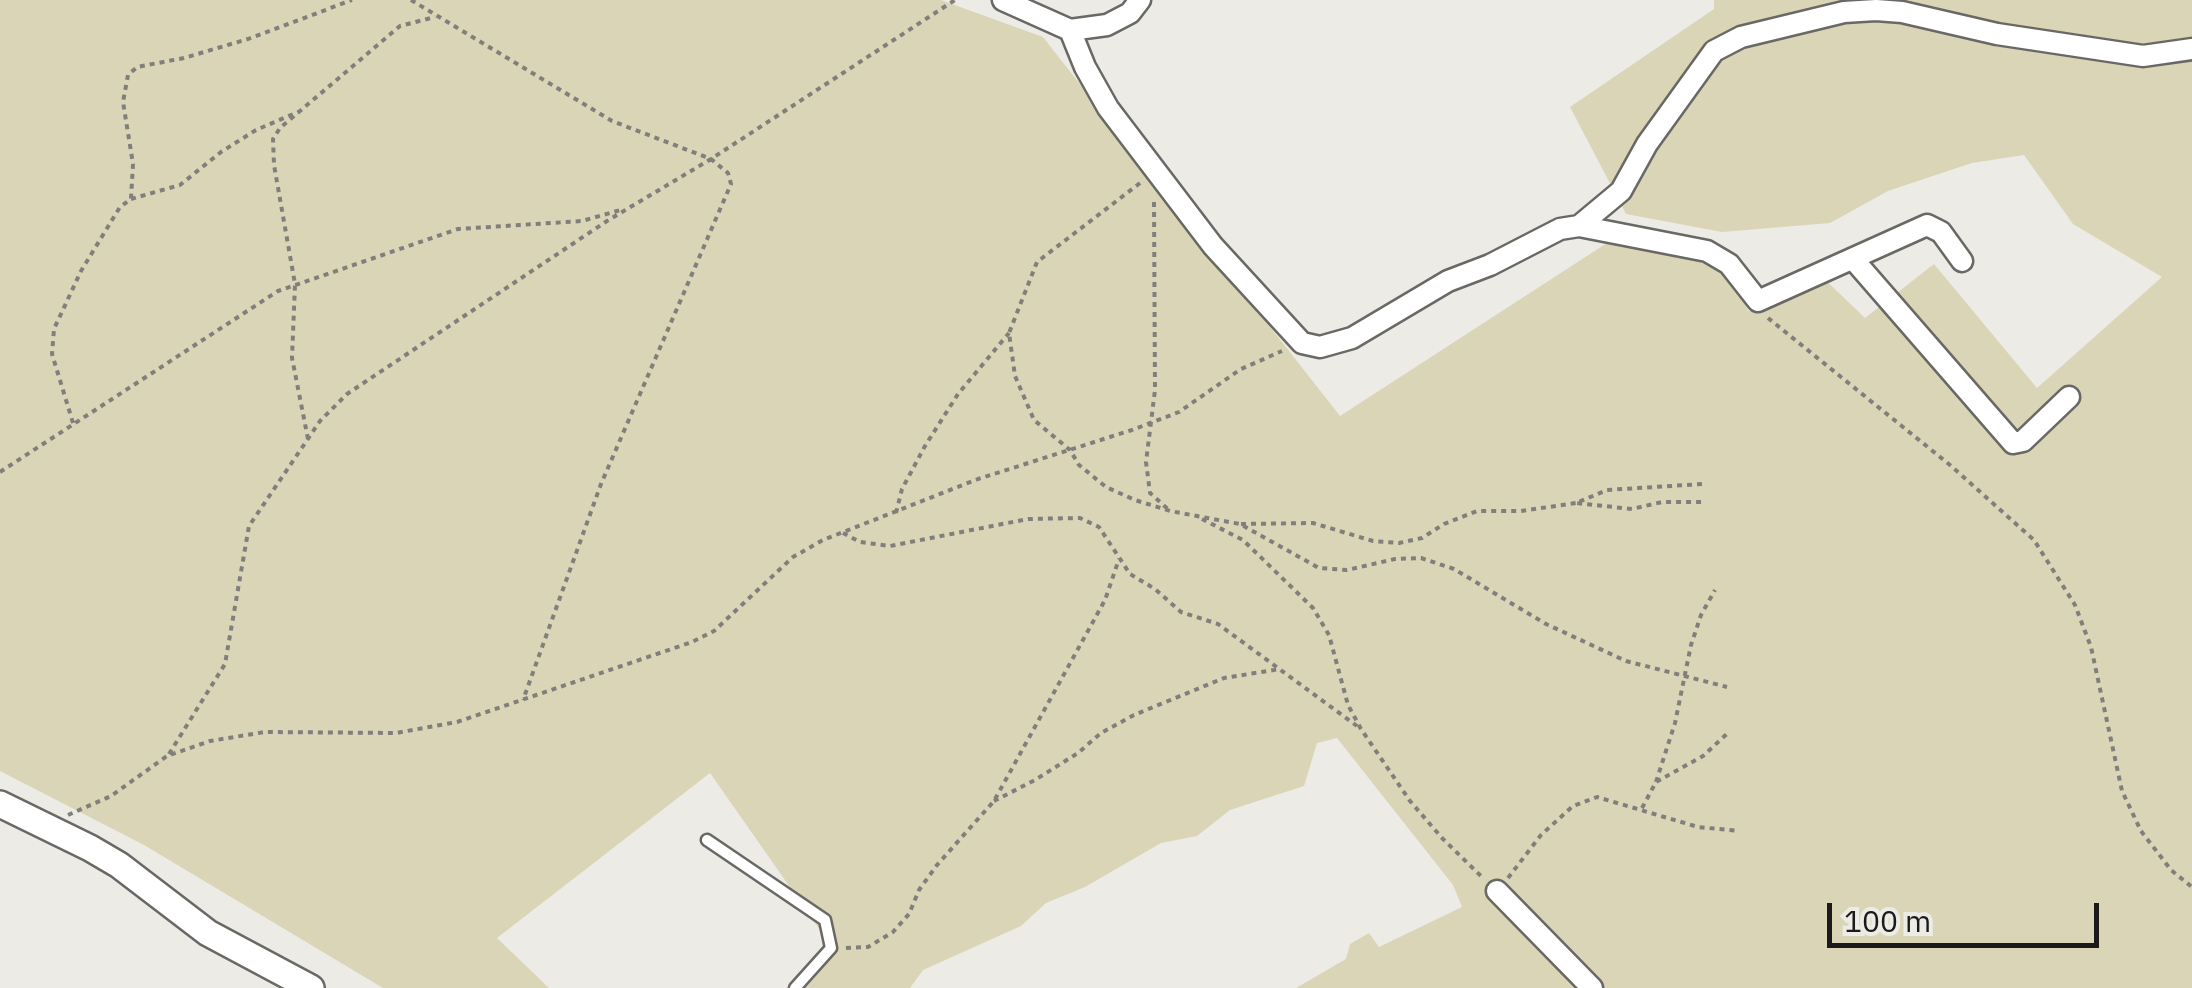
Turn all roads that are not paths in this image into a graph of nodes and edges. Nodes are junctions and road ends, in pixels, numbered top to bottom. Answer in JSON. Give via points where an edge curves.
{"nodes":[{"id":1,"x":1002,"y":0,"type":"edge"},
{"id":2,"x":1140,"y":0,"type":"edge"},
{"id":3,"x":1890,"y":5,"type":"edge"},
{"id":4,"x":1070,"y":30,"type":"junction"},
{"id":5,"x":2192,"y":49,"type":"edge"},
{"id":6,"x":1579,"y":226,"type":"junction"},
{"id":7,"x":1852,"y":259,"type":"junction"},
{"id":8,"x":1962,"y":262,"type":"dead end"},
{"id":9,"x":2069,"y":398,"type":"dead end"},
{"id":10,"x":0,"y":804,"type":"edge"},
{"id":11,"x":707,"y":840,"type":"dead end"},
{"id":12,"x":1497,"y":891,"type":"road end"},
{"id":13,"x":311,"y":988,"type":"edge"},
{"id":14,"x":794,"y":988,"type":"edge"},
{"id":15,"x":1592,"y":988,"type":"edge"}],
"edges":[{"from":1,"to":4,"type":"street"},
{"from":2,"to":4,"type":"street","via":[[1107,25]]},
{"from":3,"to":5,"type":"street","via":[[1997,34],[2143,56]]},
{"from":3,"to":6,"type":"street","via":[[1726,42],[1700,68],[1621,191]]},
{"from":4,"to":6,"type":"street","via":[[1108,108],[1213,246],[1302,343],[1352,338],[1448,280]]},
{"from":6,"to":7,"type":"street","via":[[1722,258],[1758,301]]},
{"from":7,"to":8,"type":"street","via":[[1927,225],[1941,232]]},
{"from":7,"to":9,"type":"street","via":[[2013,444]]},
{"from":10,"to":13,"type":"street","via":[[119,865],[208,933]]},
{"from":11,"to":14,"type":"lane","via":[[825,920],[831,948]]},
{"from":12,"to":15,"type":"street"}]}
